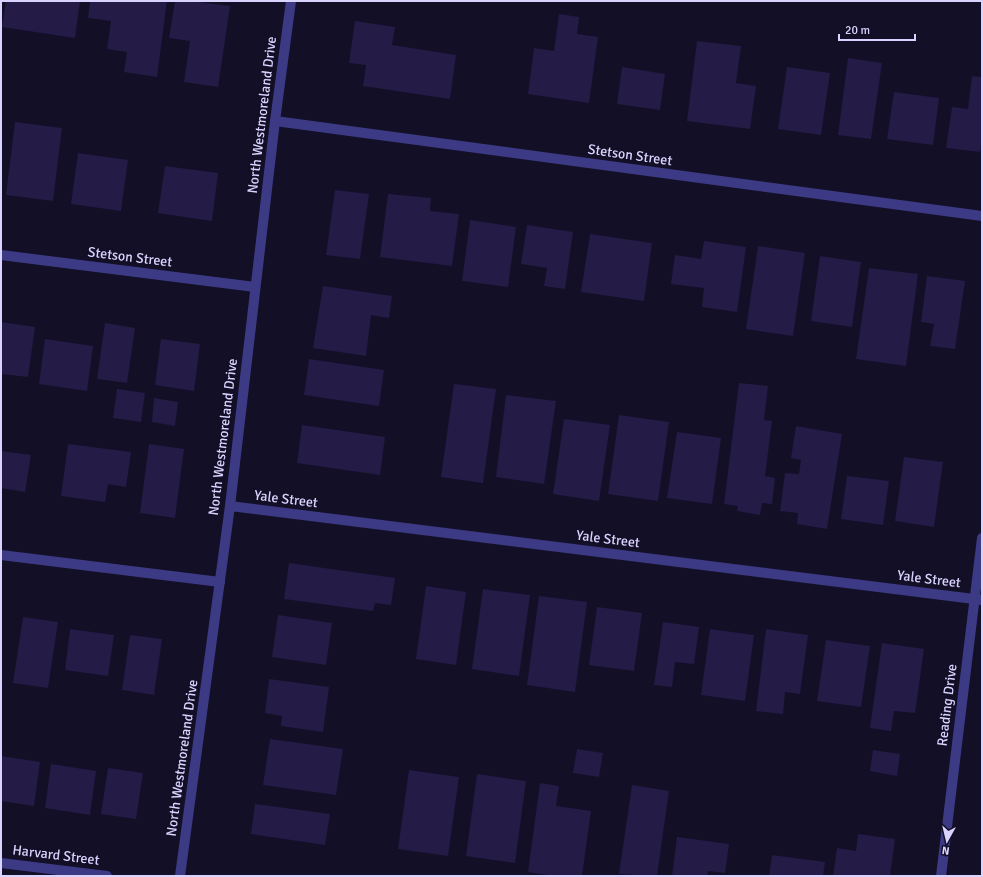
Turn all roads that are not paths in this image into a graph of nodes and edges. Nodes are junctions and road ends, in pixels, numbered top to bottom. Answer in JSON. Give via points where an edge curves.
{"nodes":[{"id":1,"x":291,"y":1,"type":"edge"},
{"id":2,"x":274,"y":121,"type":"junction"},
{"id":3,"x":982,"y":216,"type":"edge"},
{"id":4,"x":1,"y":255,"type":"edge"},
{"id":5,"x":255,"y":287,"type":"junction"},
{"id":6,"x":230,"y":506,"type":"junction"},
{"id":7,"x":982,"y":538,"type":"edge"},
{"id":8,"x":1,"y":555,"type":"edge"},
{"id":9,"x":220,"y":582,"type":"junction"},
{"id":10,"x":978,"y":600,"type":"edge"},
{"id":11,"x":1,"y":863,"type":"edge"},
{"id":12,"x":107,"y":876,"type":"edge"},
{"id":13,"x":180,"y":876,"type":"edge"},
{"id":14,"x":941,"y":876,"type":"edge"}],
"edges":[{"from":1,"to":2,"type":"street","name":"North Westmoreland Drive"},
{"from":2,"to":3,"type":"street","name":"Stetson Street"},
{"from":2,"to":5,"type":"street","name":"North Westmoreland Drive"},
{"from":4,"to":5,"type":"street","name":"Stetson Street"},
{"from":5,"to":6,"type":"street","name":"North Westmoreland Drive"},
{"from":6,"to":9,"type":"street","name":"North Westmoreland Drive"},
{"from":6,"to":10,"type":"street","name":"Yale Street"},
{"from":7,"to":10,"type":"street","name":"Reading Drive"},
{"from":8,"to":9,"type":"street"},
{"from":9,"to":13,"type":"street","name":"North Westmoreland Drive"},
{"from":10,"to":14,"type":"street","name":"Reading Drive"},
{"from":11,"to":12,"type":"street","name":"Harvard Street"}]}
